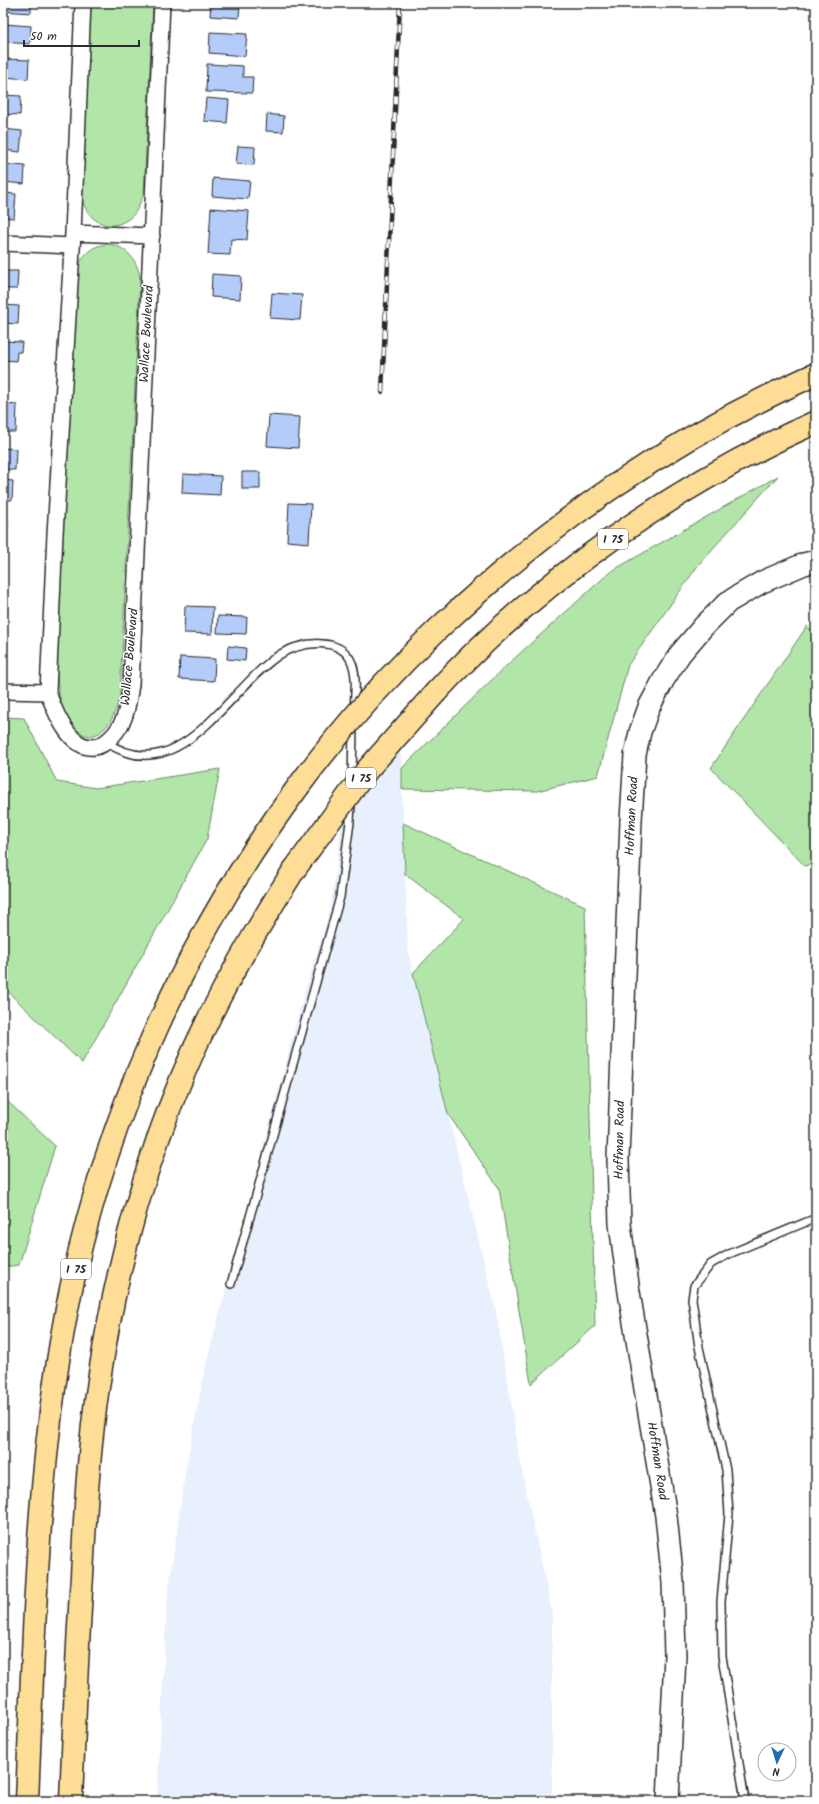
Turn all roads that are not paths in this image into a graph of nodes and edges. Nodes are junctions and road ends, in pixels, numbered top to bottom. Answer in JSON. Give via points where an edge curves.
{"nodes":[{"id":1,"x":83,"y":3,"type":"edge"},
{"id":2,"x":162,"y":3,"type":"edge"},
{"id":3,"x":152,"y":236,"type":"junction"},
{"id":4,"x":72,"y":239,"type":"junction"},
{"id":5,"x":3,"y":243,"type":"edge"},
{"id":6,"x":816,"y":374,"type":"edge"},
{"id":7,"x":816,"y":422,"type":"edge"},
{"id":8,"x":816,"y":561,"type":"edge"},
{"id":9,"x":3,"y":691,"type":"edge"},
{"id":10,"x":48,"y":692,"type":"junction"},
{"id":11,"x":106,"y":742,"type":"junction"},
{"id":12,"x":816,"y":1218,"type":"edge"},
{"id":13,"x":231,"y":1284,"type":"dead end"},
{"id":14,"x":27,"y":1801,"type":"edge"},
{"id":15,"x":71,"y":1801,"type":"edge"},
{"id":16,"x":668,"y":1801,"type":"edge"},
{"id":17,"x":745,"y":1801,"type":"edge"}],
"edges":[{"from":1,"to":4,"type":"street"},
{"from":2,"to":3,"type":"street","name":"Wallace Boulevard"},
{"from":3,"to":4,"type":"street"},
{"from":3,"to":11,"type":"street","name":"Wallace Boulevard","via":[[131,685],[124,718]]},
{"from":4,"to":5,"type":"street"},
{"from":4,"to":10,"type":"street"},
{"from":6,"to":14,"type":"highway","number":"I 75","bridge":true,"via":[[707,427],[630,475],[568,518],[480,589],[363,706],[321,757],[269,827],[236,879],[183,973],[137,1074],[118,1127],[88,1219],[66,1313],[47,1450],[36,1602]]},
{"from":7,"to":15,"type":"highway","number":"I 75","bridge":true,"via":[[708,478],[613,539],[524,609],[466,661],[367,770],[294,870],[236,966],[210,1016],[169,1112],[121,1265],[100,1376],[90,1459]]},
{"from":8,"to":16,"type":"street","name":"Hoffman Road","via":[[762,582],[728,602],[702,628],[680,654],[649,707],[635,755],[618,1159],[620,1216],[629,1292],[666,1516],[673,1582],[675,1656]]},
{"from":9,"to":10,"type":"street"},
{"from":10,"to":11,"type":"street","via":[[62,724],[76,741],[90,748]]},
{"from":11,"to":13,"type":"lane","via":[[138,756],[170,750],[204,728],[263,668],[293,649],[306,645],[330,645],[346,653],[352,663],[355,678],[350,822],[340,897]]},
{"from":12,"to":17,"type":"lane","via":[[711,1264],[694,1286],[692,1299],[699,1347],[726,1470],[729,1514],[721,1602],[722,1656]]}]}
